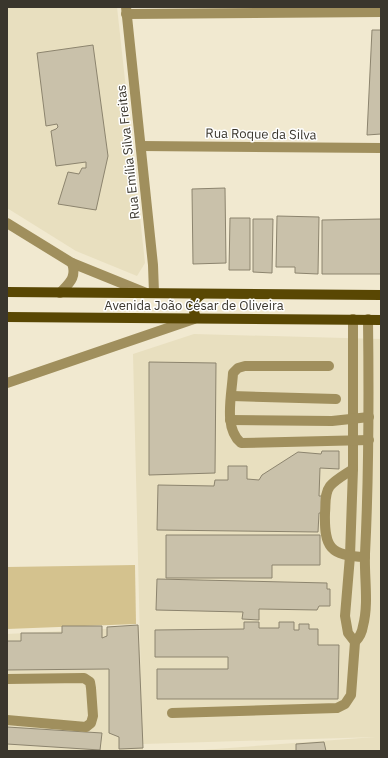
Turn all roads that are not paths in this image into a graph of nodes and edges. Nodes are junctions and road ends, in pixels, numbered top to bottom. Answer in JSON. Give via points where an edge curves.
{"nodes":[{"id":1,"x":126,"y":11,"type":"edge"},
{"id":2,"x":381,"y":12,"type":"edge"},
{"id":3,"x":141,"y":146,"type":"junction"},
{"id":4,"x":381,"y":148,"type":"edge"},
{"id":5,"x":7,"y":222,"type":"edge"},
{"id":6,"x":72,"y":263,"type":"junction"},
{"id":7,"x":7,"y":292,"type":"edge"},
{"id":8,"x":60,"y":293,"type":"junction"},
{"id":9,"x":151,"y":293,"type":"junction"},
{"id":10,"x":202,"y":294,"type":"junction"},
{"id":11,"x":381,"y":295,"type":"edge"},
{"id":12,"x":7,"y":317,"type":"edge"},
{"id":13,"x":196,"y":318,"type":"junction"},
{"id":14,"x":353,"y":319,"type":"junction"},
{"id":15,"x":368,"y":319,"type":"junction"},
{"id":16,"x":381,"y":320,"type":"edge"},
{"id":17,"x":329,"y":366,"type":"dead end"},
{"id":18,"x":7,"y":383,"type":"edge"},
{"id":19,"x":232,"y":396,"type":"junction"},
{"id":20,"x":336,"y":399,"type":"dead end"},
{"id":21,"x":369,"y":417,"type":"junction"},
{"id":22,"x":353,"y":418,"type":"junction"},
{"id":23,"x":230,"y":420,"type":"junction"},
{"id":24,"x":369,"y":440,"type":"junction"},
{"id":25,"x":353,"y":441,"type":"junction"},
{"id":26,"x":353,"y":469,"type":"junction"},
{"id":27,"x":350,"y":556,"type":"junction"},
{"id":28,"x":365,"y":556,"type":"junction"},
{"id":29,"x":355,"y":642,"type":"junction"},
{"id":30,"x":7,"y":679,"type":"edge"},
{"id":31,"x":172,"y":713,"type":"dead end"},
{"id":32,"x":7,"y":720,"type":"edge"}],
"edges":[{"from":1,"to":2,"type":"street"},
{"from":1,"to":3,"type":"street","name":"Rua Emília Silva Freitas"},
{"from":3,"to":4,"type":"street","name":"Rua Roque da Silva"},
{"from":3,"to":9,"type":"street","name":"Rua Emília Silva Freitas","via":[[153,265]]},
{"from":5,"to":6,"type":"street"},
{"from":6,"to":8,"type":"street","via":[[75,271],[73,279]]},
{"from":6,"to":9,"type":"street"},
{"from":7,"to":8,"type":"main road","name":"Avenida João César de Oliveira"},
{"from":8,"to":9,"type":"main road","name":"Avenida João César de Oliveira"},
{"from":9,"to":10,"type":"main road","name":"Avenida João César de Oliveira"},
{"from":10,"to":11,"type":"main road","name":"Avenida João César de Oliveira"},
{"from":10,"to":13,"type":"main road","via":[[194,299],[192,307]]},
{"from":12,"to":13,"type":"main road","name":"Avenida João César de Oliveira"},
{"from":13,"to":14,"type":"main road","name":"Avenida João César de Oliveira"},
{"from":13,"to":18,"type":"street"},
{"from":14,"to":15,"type":"main road","name":"Avenida João César de Oliveira"},
{"from":14,"to":22,"type":"street"},
{"from":15,"to":16,"type":"main road","name":"Avenida João César de Oliveira"},
{"from":15,"to":21,"type":"street"},
{"from":17,"to":19,"type":"street","via":[[238,368],[233,373]]},
{"from":19,"to":20,"type":"street"},
{"from":19,"to":23,"type":"street"},
{"from":21,"to":22,"type":"street"},
{"from":21,"to":24,"type":"street"},
{"from":22,"to":23,"type":"street"},
{"from":22,"to":25,"type":"street"},
{"from":23,"to":25,"type":"street","via":[[232,432],[241,443]]},
{"from":24,"to":25,"type":"street"},
{"from":24,"to":28,"type":"street"},
{"from":25,"to":26,"type":"street"},
{"from":26,"to":27,"type":"street"},
{"from":26,"to":27,"type":"street","via":[[330,486],[326,494],[325,534],[329,545],[339,553]]},
{"from":27,"to":28,"type":"street"},
{"from":27,"to":29,"type":"street","via":[[344,616],[348,633]]},
{"from":28,"to":29,"type":"street","via":[[366,601],[363,626],[360,637]]},
{"from":29,"to":31,"type":"street","via":[[351,695],[345,704],[337,708]]},
{"from":30,"to":32,"type":"street","via":[[84,678],[90,682],[93,716],[91,723],[86,727]]}]}
